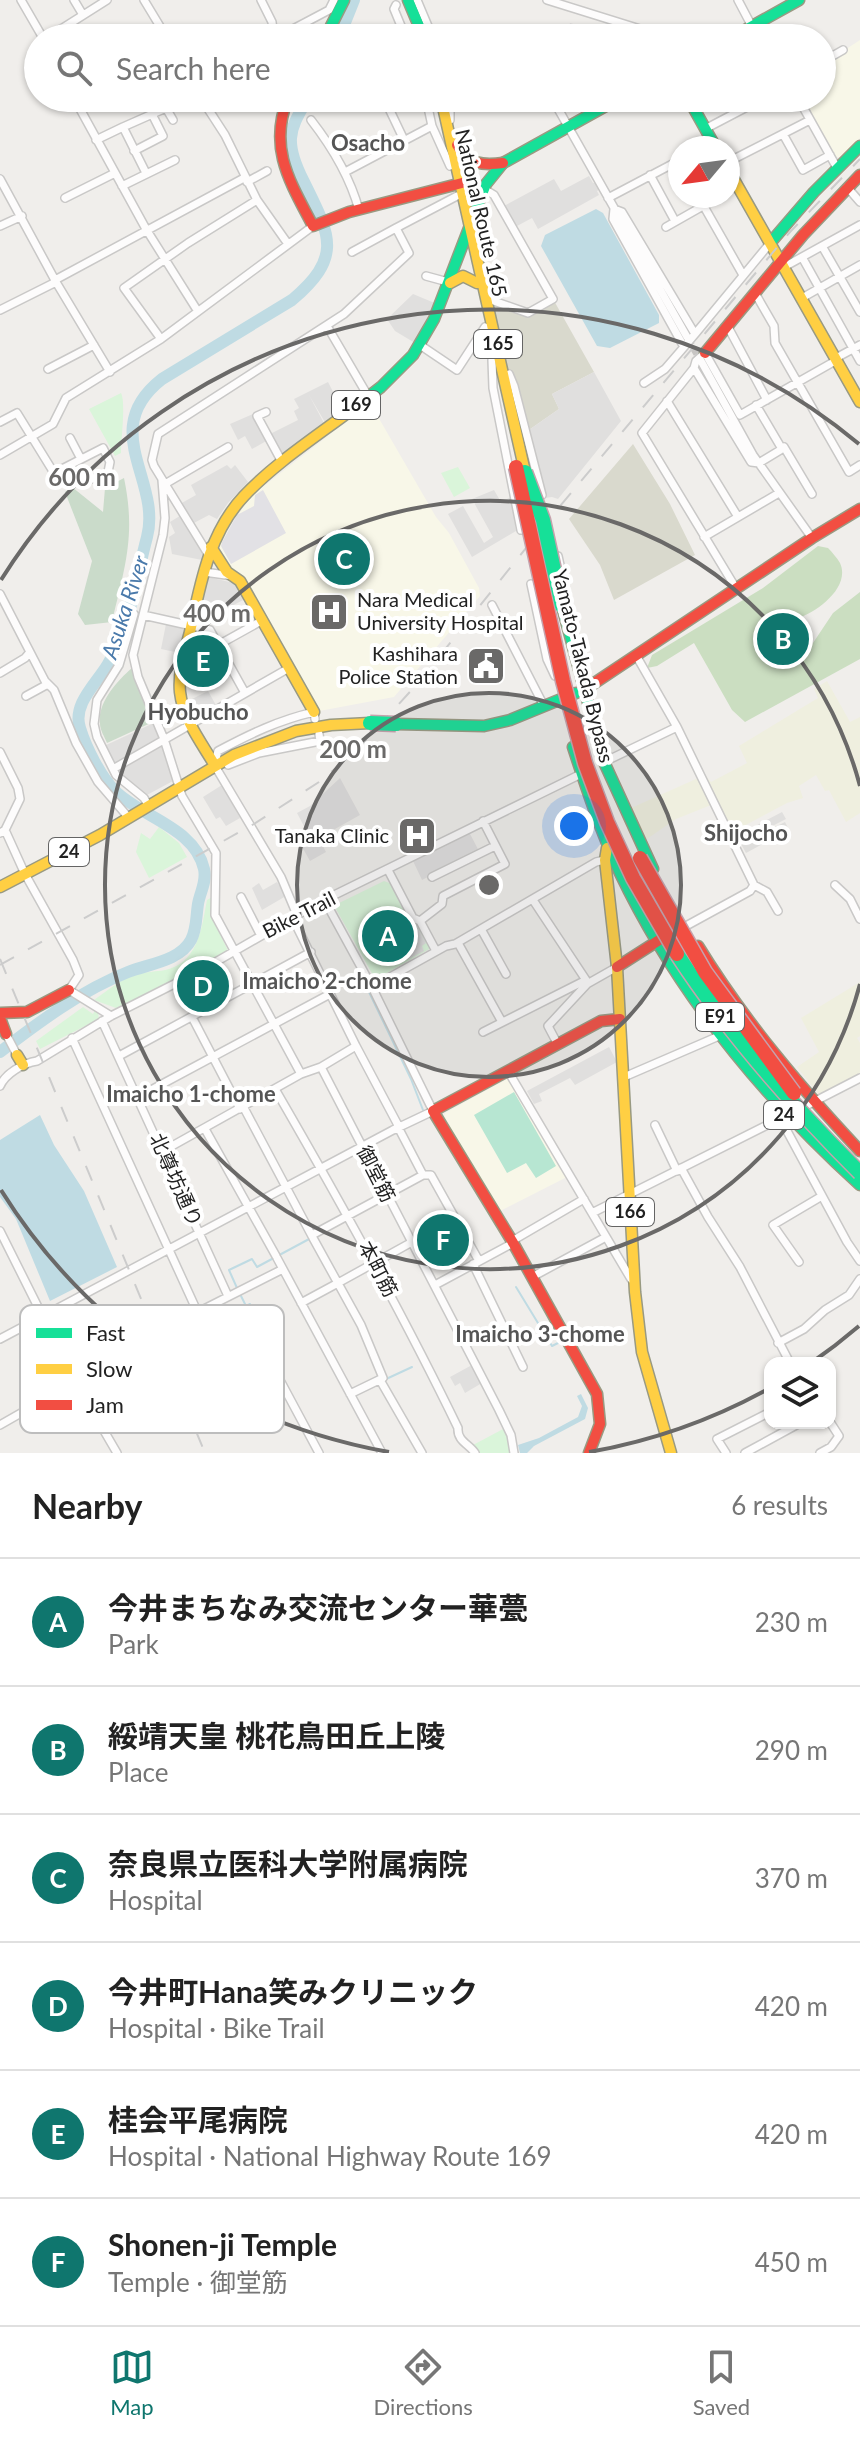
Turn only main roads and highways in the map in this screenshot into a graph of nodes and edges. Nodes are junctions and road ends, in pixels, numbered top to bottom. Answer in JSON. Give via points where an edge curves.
{"nodes":[{"id":1,"x":344,"y":0,"type":"edge"},
{"id":2,"x":799,"y":0,"type":"edge"},
{"id":3,"x":401,"y":2,"type":"edge"},
{"id":4,"x":332,"y":24,"type":"edge"},
{"id":5,"x":410,"y":24,"type":"edge"},
{"id":6,"x":415,"y":24,"type":"edge"},
{"id":7,"x":766,"y":24,"type":"edge"},
{"id":8,"x":284,"y":112,"type":"edge"},
{"id":9,"x":437,"y":112,"type":"edge"},
{"id":10,"x":445,"y":112,"type":"edge"},
{"id":11,"x":594,"y":112,"type":"edge"},
{"id":12,"x":696,"y":112,"type":"edge"},
{"id":13,"x":449,"y":129,"type":"junction"},
{"id":14,"x":707,"y":136,"type":"edge"},
{"id":15,"x":860,"y":146,"type":"edge"},
{"id":16,"x":503,"y":163,"type":"junction"},
{"id":17,"x":860,"y":175,"type":"edge"},
{"id":18,"x":458,"y":188,"type":"junction"},
{"id":19,"x":740,"y":189,"type":"edge"},
{"id":20,"x":469,"y":231,"type":"junction"},
{"id":21,"x":771,"y":242,"type":"junction"},
{"id":22,"x":783,"y":264,"type":"junction"},
{"id":23,"x":450,"y":283,"type":"junction"},
{"id":24,"x":477,"y":283,"type":"junction"},
{"id":25,"x":703,"y":357,"type":"road end"},
{"id":26,"x":496,"y":359,"type":"junction"},
{"id":27,"x":860,"y":402,"type":"edge"},
{"id":28,"x":522,"y":467,"type":"junction"},
{"id":29,"x":859,"y":512,"type":"edge"},
{"id":30,"x":209,"y":550,"type":"junction"},
{"id":31,"x":572,"y":696,"type":"junction"},
{"id":32,"x":315,"y":715,"type":"road end"},
{"id":33,"x":604,"y":762,"type":"junction"},
{"id":34,"x":214,"y":764,"type":"junction"},
{"id":35,"x":581,"y":774,"type":"junction"},
{"id":36,"x":606,"y":853,"type":"junction"},
{"id":37,"x":0,"y":887,"type":"edge"},
{"id":38,"x":686,"y":926,"type":"junction"},
{"id":39,"x":658,"y":940,"type":"junction"},
{"id":40,"x":617,"y":967,"type":"junction"},
{"id":41,"x":71,"y":991,"type":"road end"},
{"id":42,"x":620,"y":1019,"type":"junction"},
{"id":43,"x":1,"y":1023,"type":"edge"},
{"id":44,"x":719,"y":1031,"type":"junction"},
{"id":45,"x":794,"y":1093,"type":"junction"},
{"id":46,"x":860,"y":1151,"type":"edge"},
{"id":47,"x":860,"y":1162,"type":"edge"},
{"id":48,"x":860,"y":1175,"type":"edge"},
{"id":49,"x":860,"y":1185,"type":"edge"},
{"id":50,"x":589,"y":1453,"type":"edge"},
{"id":51,"x":671,"y":1453,"type":"edge"}],
"edges":[{"from":1,"to":4,"type":"main road"},
{"from":2,"to":7,"type":"main road"},
{"from":3,"to":5,"type":"main road"},
{"from":3,"to":6,"type":"main road"},
{"from":8,"to":18,"type":"main road","via":[[280,155],[318,223]]},
{"from":9,"to":18,"type":"main road","name":"National Route 165","number":"165"},
{"from":10,"to":13,"type":"main road","name":"National Route 165","number":"165"},
{"from":11,"to":16,"type":"main road","number":"169"},
{"from":12,"to":14,"type":"main road"},
{"from":13,"to":16,"type":"main road","via":[[472,163]]},
{"from":13,"to":18,"type":"main road","name":"National Route 165","number":"165"},
{"from":15,"to":21,"type":"main road","via":[[833,162]]},
{"from":16,"to":20,"type":"main road","number":"169","via":[[484,188]]},
{"from":17,"to":22,"type":"main road"},
{"from":18,"to":20,"type":"main road","name":"National Route 165","number":"165"},
{"from":19,"to":21,"type":"main road"},
{"from":20,"to":23,"type":"main road","number":"169"},
{"from":20,"to":24,"type":"main road","name":"National Route 165","number":"165"},
{"from":20,"to":26,"type":"main road","name":"National Route 165","number":"165","via":[[488,299]]},
{"from":21,"to":22,"type":"main road"},
{"from":22,"to":25,"type":"main road"},
{"from":22,"to":27,"type":"main road"},
{"from":23,"to":24,"type":"main road","via":[[463,276]]},
{"from":23,"to":30,"type":"main road","number":"169","via":[[420,345],[397,373],[248,490]]},
{"from":24,"to":26,"type":"main road","name":"National Route 165","number":"165"},
{"from":26,"to":28,"type":"main road","name":"National Route 165","number":"165"},
{"from":28,"to":31,"type":"main road","name":"Yamato-Takada Bypass","number":"165","bridge":true},
{"from":28,"to":31,"type":"main road","number":"165","bridge":true,"via":[[543,520],[562,606]]},
{"from":28,"to":31,"type":"main road","name":"National Route 165","number":"165","bridge":true,"via":[[517,500],[555,676]]},
{"from":29,"to":31,"type":"main road"},
{"from":30,"to":32,"type":"main road","via":[[240,581]]},
{"from":30,"to":34,"type":"main road","number":"169","via":[[180,691]]},
{"from":31,"to":33,"type":"main road","number":"24"},
{"from":31,"to":34,"type":"main road","number":"24","bridge":true,"via":[[484,726],[320,725],[276,735]]},
{"from":31,"to":35,"type":"main road"},
{"from":31,"to":45,"type":"main road","name":"Yamato-Takada Bypass","number":"E91","bridge":true,"via":[[601,786],[651,896],[717,999]]},
{"from":31,"to":48,"type":"main road","name":"Yamato-Takada Bypass","number":"E91","bridge":true,"via":[[585,764],[613,837],[667,939],[751,1057]]},
{"from":33,"to":35,"type":"main road"},
{"from":33,"to":38,"type":"main road","number":"24","via":[[638,839]]},
{"from":33,"to":45,"type":"main road","bridge":true,"via":[[640,858],[705,972]]},
{"from":34,"to":37,"type":"main road","number":"24"},
{"from":35,"to":36,"type":"main road"},
{"from":36,"to":39,"type":"main road"},
{"from":36,"to":40,"type":"main road","number":"166"},
{"from":38,"to":39,"type":"main road"},
{"from":38,"to":46,"type":"main road","number":"24","via":[[748,1019]]},
{"from":39,"to":40,"type":"main road"},
{"from":39,"to":44,"type":"main road"},
{"from":40,"to":42,"type":"main road","number":"166"},
{"from":41,"to":43,"type":"main road"},
{"from":42,"to":50,"type":"main road","via":[[601,1021],[433,1111],[597,1394],[600,1424]]},
{"from":42,"to":51,"type":"main road","number":"166","via":[[634,1285],[642,1352]]},
{"from":44,"to":48,"type":"main road","bridge":true,"via":[[798,1123]]},
{"from":44,"to":49,"type":"main road","number":"24","via":[[782,1117]]},
{"from":45,"to":47,"type":"main road","name":"Yamato-Takada Bypass","number":"E91"}]}
